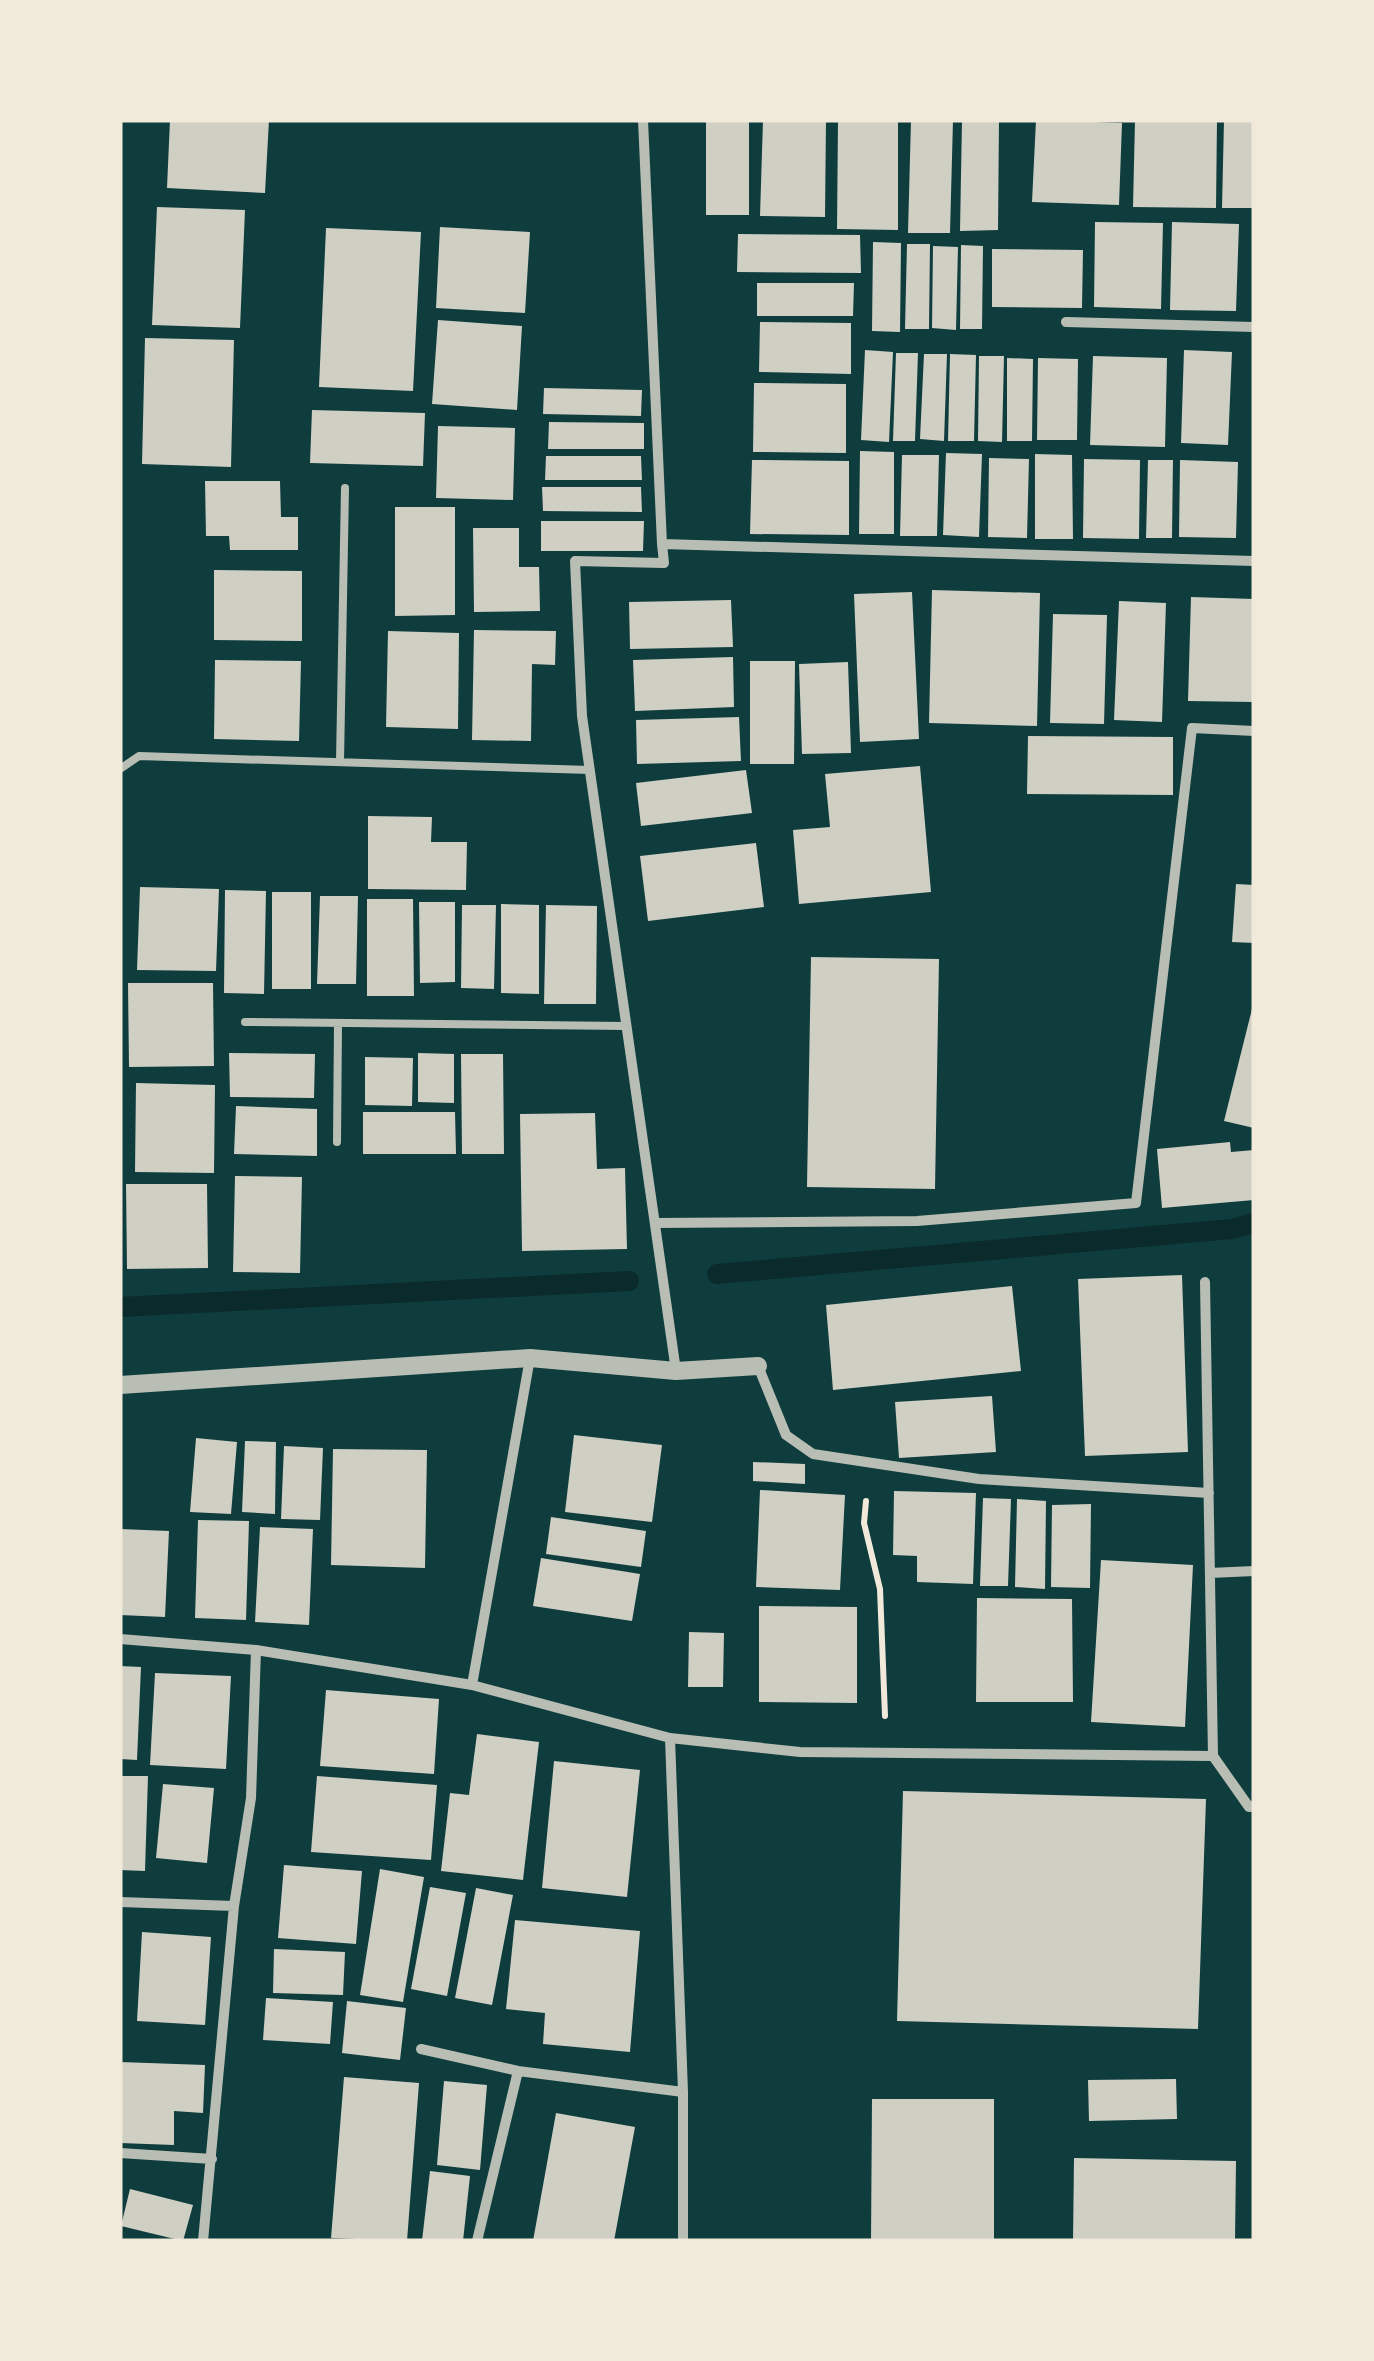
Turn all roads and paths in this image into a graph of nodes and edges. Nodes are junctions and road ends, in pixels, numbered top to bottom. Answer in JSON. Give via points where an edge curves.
{"nodes":[{"id":1,"x":643,"y":120,"type":"edge"},
{"id":2,"x":1066,"y":322,"type":"dead end"},
{"id":3,"x":1254,"y":327,"type":"edge"},
{"id":4,"x":345,"y":488,"type":"dead end"},
{"id":5,"x":662,"y":544,"type":"junction"},
{"id":6,"x":1254,"y":561,"type":"edge"},
{"id":7,"x":1254,"y":731,"type":"edge"},
{"id":8,"x":340,"y":762,"type":"junction"},
{"id":9,"x":120,"y":769,"type":"edge"},
{"id":10,"x":590,"y":770,"type":"junction"},
{"id":11,"x":246,"y":1022,"type":"dead end"},
{"id":12,"x":338,"y":1023,"type":"junction"},
{"id":13,"x":626,"y":1026,"type":"junction"},
{"id":14,"x":337,"y":1142,"type":"dead end"},
{"id":15,"x":655,"y":1223,"type":"junction"},
{"id":16,"x":1204,"y":1282,"type":"dead end"},
{"id":17,"x":530,"y":1358,"type":"junction"},
{"id":18,"x":758,"y":1366,"type":"joint"},
{"id":19,"x":676,"y":1371,"type":"junction"},
{"id":20,"x":120,"y":1385,"type":"edge"},
{"id":21,"x":868,"y":1462,"type":"junction"},
{"id":22,"x":1209,"y":1492,"type":"junction"},
{"id":23,"x":1254,"y":1571,"type":"edge"},
{"id":24,"x":1210,"y":1574,"type":"junction"},
{"id":25,"x":120,"y":1639,"type":"edge"},
{"id":26,"x":256,"y":1650,"type":"junction"},
{"id":27,"x":472,"y":1684,"type":"junction"},
{"id":28,"x":670,"y":1738,"type":"junction"},
{"id":29,"x":887,"y":1752,"type":"junction"},
{"id":30,"x":1213,"y":1756,"type":"junction"},
{"id":31,"x":1252,"y":1809,"type":"edge"},
{"id":32,"x":120,"y":1902,"type":"edge"},
{"id":33,"x":234,"y":1906,"type":"junction"},
{"id":34,"x":421,"y":2049,"type":"dead end"},
{"id":35,"x":518,"y":2071,"type":"junction"},
{"id":36,"x":683,"y":2092,"type":"junction"},
{"id":37,"x":120,"y":2153,"type":"edge"},
{"id":38,"x":212,"y":2159,"type":"junction"},
{"id":39,"x":203,"y":2241,"type":"edge"},
{"id":40,"x":477,"y":2241,"type":"edge"},
{"id":41,"x":683,"y":2241,"type":"edge"}],
"edges":[{"from":1,"to":5,"type":"street"},
{"from":2,"to":3,"type":"street"},
{"from":4,"to":8,"type":"lane"},
{"from":5,"to":6,"type":"street"},
{"from":5,"to":10,"type":"street","via":[[664,563],[575,561]]},
{"from":7,"to":15,"type":"street","via":[[1192,728],[1136,1203],[918,1221]]},
{"from":8,"to":9,"type":"lane","via":[[139,756]]},
{"from":8,"to":10,"type":"lane"},
{"from":10,"to":13,"type":"street"},
{"from":11,"to":12,"type":"lane"},
{"from":12,"to":13,"type":"lane"},
{"from":12,"to":14,"type":"lane"},
{"from":13,"to":15,"type":"street"},
{"from":15,"to":19,"type":"street"},
{"from":16,"to":22,"type":"street"},
{"from":17,"to":19,"type":"street"},
{"from":17,"to":20,"type":"street"},
{"from":17,"to":27,"type":"street"},
{"from":18,"to":19,"type":"street"},
{"from":18,"to":21,"type":"street","via":[[786,1435],[813,1454]]},
{"from":21,"to":22,"type":"street","via":[[978,1480]]},
{"from":21,"to":29,"type":"path","via":[[864,1523],[880,1589]]},
{"from":22,"to":24,"type":"street"},
{"from":23,"to":24,"type":"street"},
{"from":24,"to":30,"type":"street"},
{"from":25,"to":26,"type":"street"},
{"from":26,"to":27,"type":"street"},
{"from":26,"to":33,"type":"street","via":[[251,1798]]},
{"from":27,"to":28,"type":"street"},
{"from":28,"to":29,"type":"street","via":[[800,1752]]},
{"from":28,"to":36,"type":"street"},
{"from":29,"to":30,"type":"street"},
{"from":30,"to":31,"type":"street"},
{"from":32,"to":33,"type":"street"},
{"from":33,"to":38,"type":"street"},
{"from":34,"to":35,"type":"street"},
{"from":35,"to":36,"type":"street"},
{"from":35,"to":40,"type":"street"},
{"from":36,"to":41,"type":"street"},
{"from":37,"to":38,"type":"street"},
{"from":38,"to":39,"type":"street"}]}
